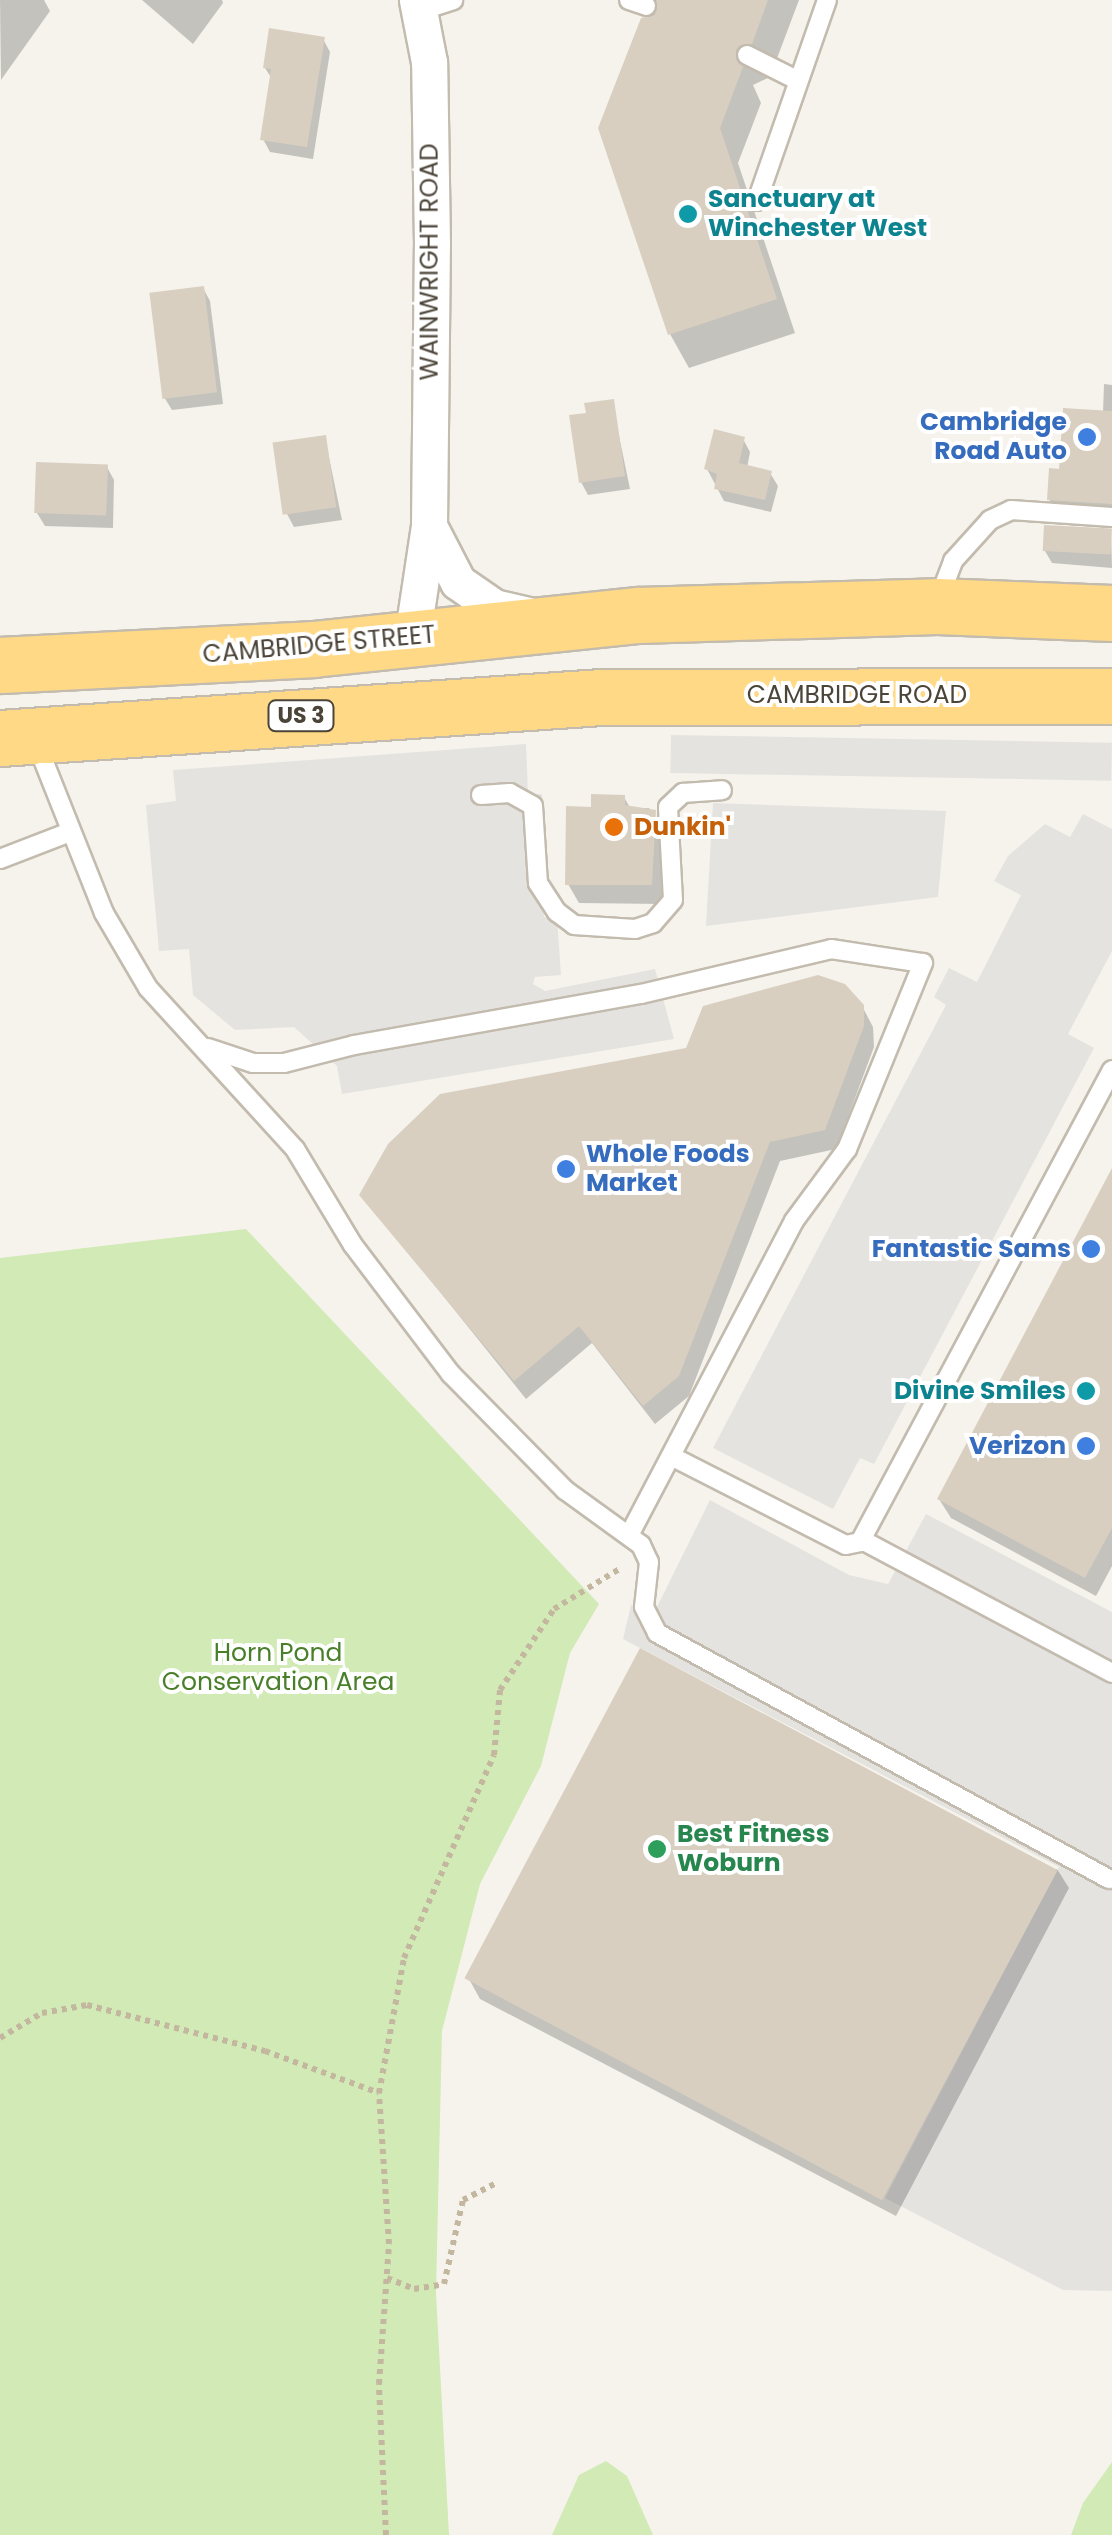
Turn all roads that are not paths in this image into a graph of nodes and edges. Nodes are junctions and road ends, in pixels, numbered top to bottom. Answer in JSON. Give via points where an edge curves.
{"nodes":[{"id":1,"x":828,"y":0,"type":"edge"},
{"id":2,"x":430,"y":4,"type":"edge"},
{"id":3,"x":748,"y":54,"type":"dead end"},
{"id":4,"x":795,"y":79,"type":"junction"},
{"id":5,"x":757,"y":202,"type":"dead end"},
{"id":6,"x":1112,"y":516,"type":"edge"},
{"id":7,"x":429,"y":525,"type":"junction"},
{"id":8,"x":937,"y":606,"type":"junction"},
{"id":9,"x":1112,"y":613,"type":"edge"},
{"id":10,"x":638,"y":615,"type":"junction"},
{"id":11,"x":412,"y":638,"type":"junction"},
{"id":12,"x":12,"y":664,"type":"edge"},
{"id":13,"x":1112,"y":696,"type":"edge"},
{"id":14,"x":17,"y":737,"type":"edge"},
{"id":15,"x":722,"y":790,"type":"dead end"},
{"id":16,"x":481,"y":796,"type":"dead end"},
{"id":17,"x":70,"y":832,"type":"junction"},
{"id":18,"x":0,"y":859,"type":"edge"},
{"id":19,"x":199,"y":1042,"type":"junction"},
{"id":20,"x":1112,"y":1070,"type":"edge"},
{"id":21,"x":671,"y":1456,"type":"junction"},
{"id":22,"x":629,"y":1535,"type":"junction"},
{"id":23,"x":862,"y":1540,"type":"junction"},
{"id":24,"x":1112,"y":1673,"type":"edge"},
{"id":25,"x":1108,"y":1879,"type":"dead end"}],
"edges":[{"from":1,"to":4,"type":"lane"},
{"from":2,"to":7,"type":"street","name":"WAINWRIGHT ROAD"},
{"from":3,"to":4,"type":"lane"},
{"from":4,"to":5,"type":"lane"},
{"from":6,"to":8,"type":"lane","via":[[1012,510],[990,520],[953,561]]},
{"from":7,"to":10,"type":"street","name":"WAINWRIGHT ROAD","via":[[458,582],[494,607],[532,616]]},
{"from":7,"to":11,"type":"street","name":"WAINWRIGHT ROAD"},
{"from":8,"to":9,"type":"highway"},
{"from":8,"to":10,"type":"highway"},
{"from":10,"to":11,"type":"highway","name":"CAMBRIDGE STREET"},
{"from":11,"to":12,"type":"highway","name":"CAMBRIDGE STREET"},
{"from":12,"to":14,"type":"highway"},
{"from":13,"to":14,"type":"highway","name":"CAMBRIDGE ROAD","number":"US 3","via":[[602,697]]},
{"from":14,"to":17,"type":"lane"},
{"from":15,"to":16,"type":"lane","via":[[683,793],[668,807],[673,900],[652,923],[636,929],[574,925],[557,912],[538,883],[533,806],[510,793]]},
{"from":17,"to":18,"type":"lane"},
{"from":17,"to":19,"type":"lane","via":[[124,953]]},
{"from":19,"to":21,"type":"lane","via":[[236,1059],[284,1064],[831,950],[923,962],[848,1149],[794,1222]]},
{"from":19,"to":22,"type":"lane","via":[[295,1149],[353,1245],[451,1374],[566,1490]]},
{"from":20,"to":23,"type":"lane"},
{"from":21,"to":22,"type":"lane"},
{"from":21,"to":23,"type":"lane","via":[[846,1545]]},
{"from":22,"to":25,"type":"lane","via":[[645,1553],[650,1624],[670,1643]]},
{"from":23,"to":24,"type":"lane"}]}
